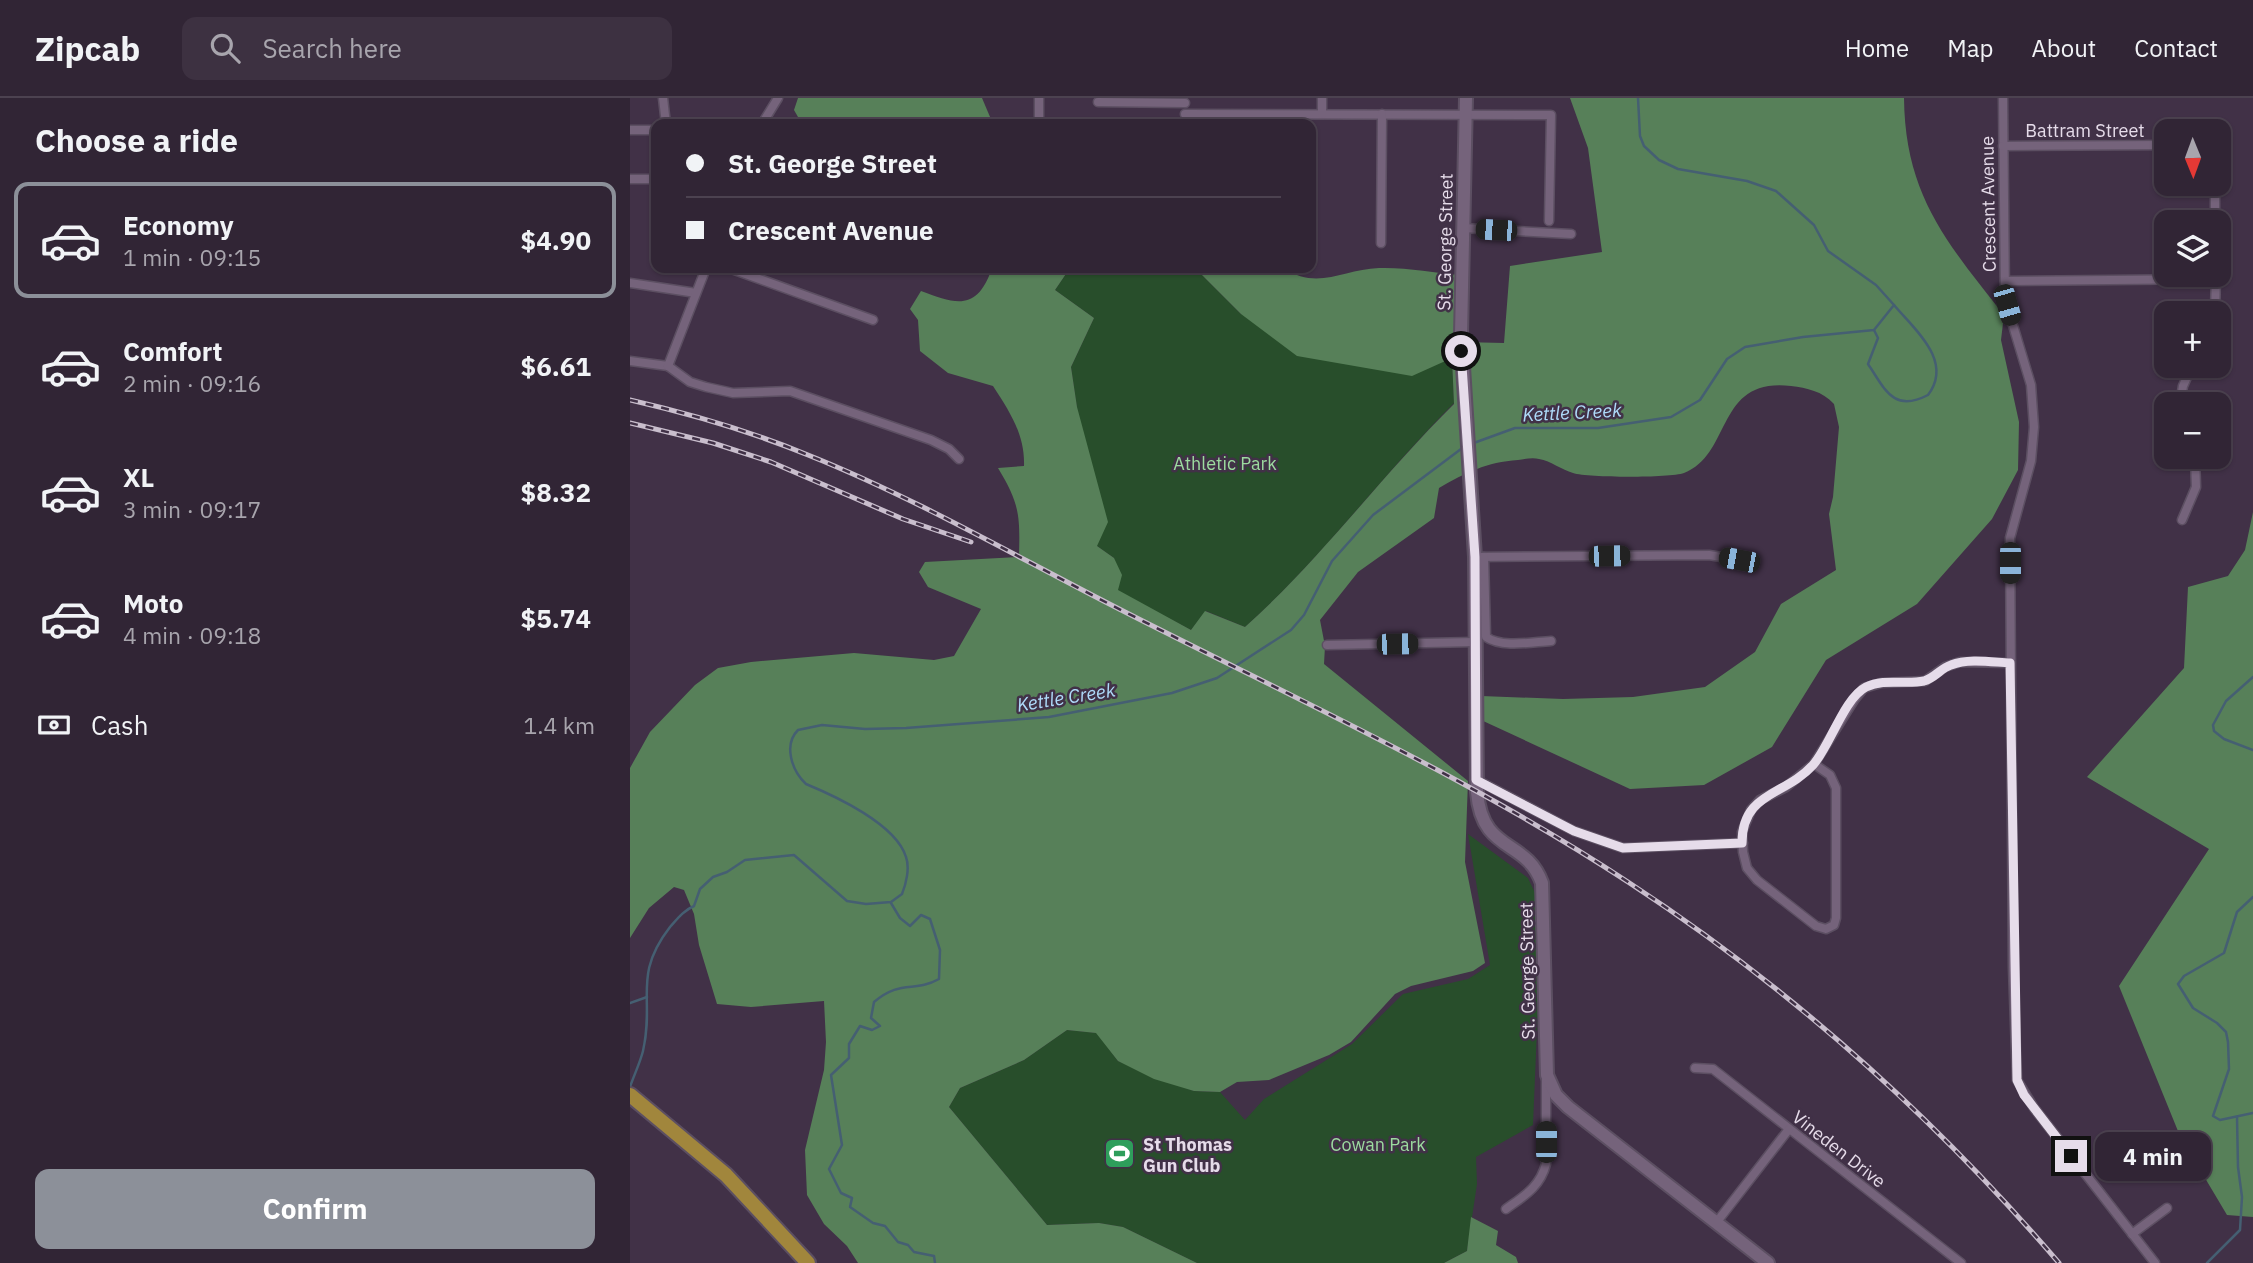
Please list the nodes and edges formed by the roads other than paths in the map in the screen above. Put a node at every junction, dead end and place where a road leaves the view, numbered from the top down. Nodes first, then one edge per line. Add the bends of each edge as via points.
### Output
1 (663, 98) edge
2 (778, 98) edge
3 (1039, 98) edge
4 (1322, 98) edge
5 (1466, 98) edge
6 (2003, 98) edge
7 (1115, 100) edge
8 (1185, 100) edge
9 (1098, 102) dead end
10 (1185, 114) junction
11 (1322, 114) junction
12 (1382, 114) junction
13 (1465, 115) junction
14 (665, 119) edge
15 (765, 119) edge
16 (1039, 119) edge
17 (1185, 119) edge
18 (1259, 119) edge
19 (630, 130) edge
20 (651, 130) edge
21 (2154, 145) edge
22 (2003, 146) junction
23 (630, 179) edge
24 (651, 179) edge
25 (1549, 221) dead end
26 (1463, 228) junction
27 (1571, 234) dead end
28 (1381, 243) dead end
29 (704, 273) edge
30 (743, 273) edge
31 (2154, 278) edge
32 (2005, 281) junction
33 (630, 283) edge
34 (696, 293) junction
35 (873, 320) dead end
36 (630, 361) edge
37 (668, 366) junction
38 (959, 459) dead end
39 (2195, 469) edge
40 (2182, 520) dead end
41 (1479, 557) junction
42 (1739, 560) dead end
43 (1551, 641) dead end
44 (1474, 642) junction
45 (1326, 645) dead end
46 (2010, 663) junction
47 (1814, 764) junction
48 (1476, 780) junction
49 (1742, 843) junction
50 (1695, 1069) dead end
51 (1546, 1070) junction
52 (630, 1095) edge
53 (1789, 1129) junction
54 (2167, 1208) dead end
55 (1506, 1209) dead end
56 (1716, 1223) junction
57 (2132, 1234) junction
58 (808, 1263) edge
59 (1768, 1263) edge
60 (1961, 1263) edge
61 (2155, 1263) edge

1 - 14 street
2 - 15 street
3 - 16 street
4 - 11 street
5 - 13 street, St. George Street
6 - 22 street, Crescent Avenue
7 - 8 street
7 - 9 street
8 - 10 street
10 - 17 street
10 - 18 street
11 - 12 street
11 - 18 street
12 - 13 street
12 - 28 street
13 - 25 street via 1551,115
13 - 26 street, St. George Street
19 - 20 street
21 - 22 street, Battram Street
22 - 32 street, Crescent Avenue
23 - 24 street
26 - 27 street
26 - 41 street, St. George Street via 1461,335
29 - 34 street
30 - 35 street
31 - 32 street
32 - 46 street, Crescent Avenue via 2007,305 2032,393 2035,427 2031,461 2010,538
33 - 34 street
34 - 37 street
36 - 37 street
37 - 38 street via 690,382 733,393 779,390 802,394 931,440
39 - 40 street via 2196,487
41 - 42 street via 1709,555
41 - 43 street via 1486,637 1502,643
41 - 44 street, St. George Street
44 - 45 street
44 - 48 street, St. George Street
46 - 47 street via 1960,662 1925,681 1864,688
46 - 57 street, Crescent Avenue via 2017,1080 2029,1102
47 - 49 street via 1755,804 1744,824
47 - 49 street via 1830,775 1836,788 1836,918 1832,928 1819,928 1757,880 1744,860
48 - 49 street via 1574,831 1623,848
48 - 51 street, St. George Street via 1478,809 1485,825 1529,862 1542,883
50 - 53 street, Vineden Drive via 1713,1069
51 - 55 street via 1543,1175 1539,1184
51 - 56 street, St. George Street via 1563,1103
52 - 58 highway via 737,1186
53 - 56 street
53 - 60 street, Vineden Drive
54 - 57 street
56 - 59 street, St. George Street
57 - 61 street, Crescent Avenue

